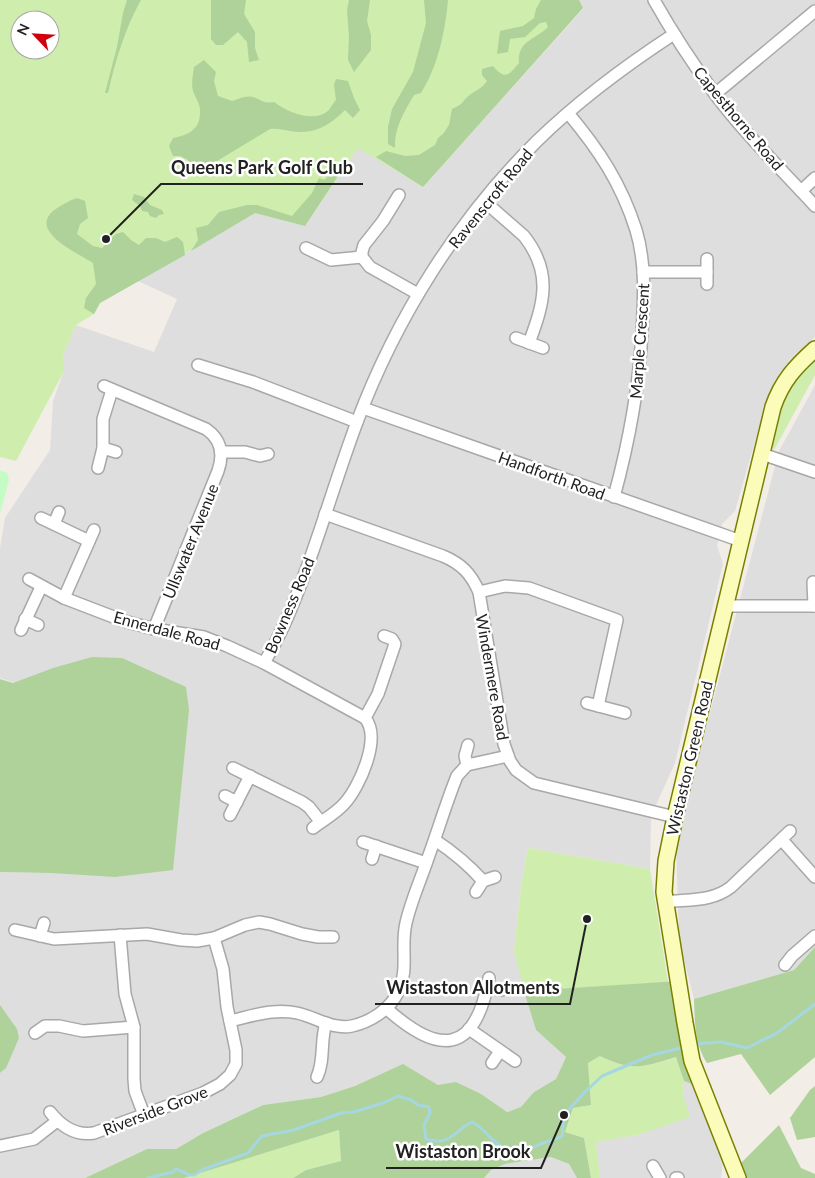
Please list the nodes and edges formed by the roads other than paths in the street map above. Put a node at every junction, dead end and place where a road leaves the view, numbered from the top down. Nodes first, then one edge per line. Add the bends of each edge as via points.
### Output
1 (654, 0) edge
2 (815, 11) edge
3 (674, 34) junction
4 (715, 94) junction
5 (568, 113) junction
6 (815, 178) edge
7 (801, 191) junction
8 (399, 195) dead end
9 (484, 201) junction
10 (815, 206) edge
11 (306, 248) dead end
12 (362, 257) junction
13 (707, 259) dead end
14 (643, 272) junction
15 (418, 294) junction
16 (516, 338) dead end
17 (530, 343) junction
18 (543, 348) dead end
19 (815, 348) edge
20 (198, 365) dead end
21 (363, 408) junction
22 (357, 422) junction
23 (103, 448) junction
24 (116, 452) dead end
25 (221, 452) junction
26 (268, 454) dead end
27 (762, 454) junction
28 (98, 468) dead end
29 (815, 472) edge
30 (614, 497) junction
31 (59, 512) dead end
32 (325, 514) junction
33 (41, 518) dead end
34 (54, 524) junction
35 (94, 530) dead end
36 (89, 541) junction
37 (741, 541) junction
38 (28, 580) dead end
39 (812, 582) dead end
40 (41, 587) junction
41 (479, 592) junction
42 (64, 598) junction
43 (726, 606) junction
44 (814, 606) edge
45 (38, 625) dead end
46 (154, 629) junction
47 (384, 636) dead end
48 (264, 663) junction
49 (626, 713) dead end
50 (365, 718) junction
51 (468, 745) dead end
52 (508, 756) junction
53 (466, 764) junction
54 (233, 768) dead end
55 (250, 776) junction
56 (225, 796) dead end
57 (237, 802) junction
58 (230, 814) dead end
59 (675, 817) junction
60 (790, 832) dead end
61 (435, 840) junction
62 (782, 840) junction
63 (363, 842) dead end
64 (376, 846) junction
65 (372, 859) dead end
66 (426, 863) junction
67 (495, 877) dead end
68 (815, 877) edge
69 (483, 881) junction
70 (476, 892) dead end
71 (665, 902) junction
72 (44, 923) dead end
73 (15, 930) dead end
74 (120, 935) junction
75 (40, 936) junction
76 (815, 936) edge
77 (333, 937) dead end
78 (214, 938) junction
79 (787, 956) dead end
80 (502, 990) dead end
81 (386, 1008) junction
82 (230, 1021) junction
83 (40, 1024) dead end
84 (326, 1024) junction
85 (134, 1027) junction
86 (469, 1029) junction
87 (500, 1051) junction
88 (515, 1061) dead end
89 (492, 1062) dead end
90 (317, 1076) dead end
91 (144, 1115) junction
92 (0, 1146) edge
93 (653, 1166) dead end
94 (660, 1178) edge
95 (738, 1178) edge

1 - 3 street, Capesthorne Road
2 - 4 street
3 - 4 street, Capesthorne Road
3 - 5 street, Ravenscroft Road
4 - 7 street, Capesthorne Road
5 - 9 street, Ravenscroft Road via 522,156
5 - 14 street, Marple Crescent via 592,142 621,191 636,231
6 - 7 street
7 - 10 street, Capesthorne Road
8 - 12 street via 364,244
9 - 15 street, Ravenscroft Road
9 - 17 street via 530,242 540,264 543,301
11 - 12 street via 331,260
12 - 15 street via 370,267
13 - 14 street via 707,278
14 - 30 street, Marple Crescent via 639,377 627,447
15 - 21 street, Ravenscroft Road
16 - 17 street
17 - 18 street
19 - 27 street, Wistaston Green Road via 780,388
20 - 22 street via 253,382
21 - 22 street, Bowness Road
21 - 30 street, Handforth Road
22 - 32 street, Bowness Road
23 - 24 street
23 - 25 street via 108,388 206,429 217,439
23 - 28 street
25 - 26 street
25 - 46 street, Ullswater Avenue via 218,471
27 - 29 street
27 - 37 street, Wistaston Green Road
30 - 37 street, Handforth Road
31 - 34 street
32 - 41 street, Windermere Road via 455,561 470,574
32 - 48 street, Bowness Road via 290,611
33 - 34 street
34 - 36 street
35 - 36 street
36 - 42 street
37 - 43 street, Wistaston Green Road
38 - 40 street, Ennerdale Road
39 - 44 street
40 - 42 street, Ennerdale Road
40 - 45 street via 23,624
41 - 49 street via 505,586 529,588 617,620 592,704
41 - 52 street, Windermere Road
42 - 46 street, Ennerdale Road
43 - 44 street
43 - 59 street, Wistaston Green Road
46 - 48 street, Ennerdale Road via 204,637
47 - 50 street via 395,644 378,694
48 - 50 street, Bowness Road
50 - 55 street via 370,726 372,742 359,780 343,806 317,825 315,814 302,802
51 - 53 street
52 - 53 street
52 - 59 street, Windermere Road via 516,770 534,783
53 - 61 street via 457,776
54 - 55 street
55 - 57 street
56 - 57 street
57 - 58 street
59 - 71 street, Wistaston Green Road via 666,861
60 - 62 street
61 - 66 street
61 - 69 street via 455,853
62 - 68 street
62 - 71 street via 722,894
63 - 64 street
64 - 65 street
64 - 66 street
66 - 81 street via 405,925 406,966 403,978 398,993
67 - 69 street
69 - 70 street
71 - 95 street, Wistaston Green Road via 692,1061
72 - 75 street
73 - 75 street
74 - 75 street via 64,939
74 - 78 street via 147,934 187,941
74 - 85 street via 125,994
76 - 79 street
77 - 78 street via 302,934 259,922
78 - 82 street, Riverside Grove via 223,969
80 - 86 street via 488,983 479,1012
81 - 84 street via 352,1026
81 - 86 street via 410,1028 433,1040 453,1040
82 - 84 street via 288,1012
82 - 91 street, Riverside Grove via 236,1064 226,1080 204,1093
83 - 85 street via 83,1031
84 - 90 street via 321,1043 322,1063
85 - 91 street via 134,1080
86 - 87 street
87 - 88 street
87 - 89 street
91 - 92 street, Riverside Grove via 87,1134 68,1128 53,1117 34,1139
93 - 94 street

